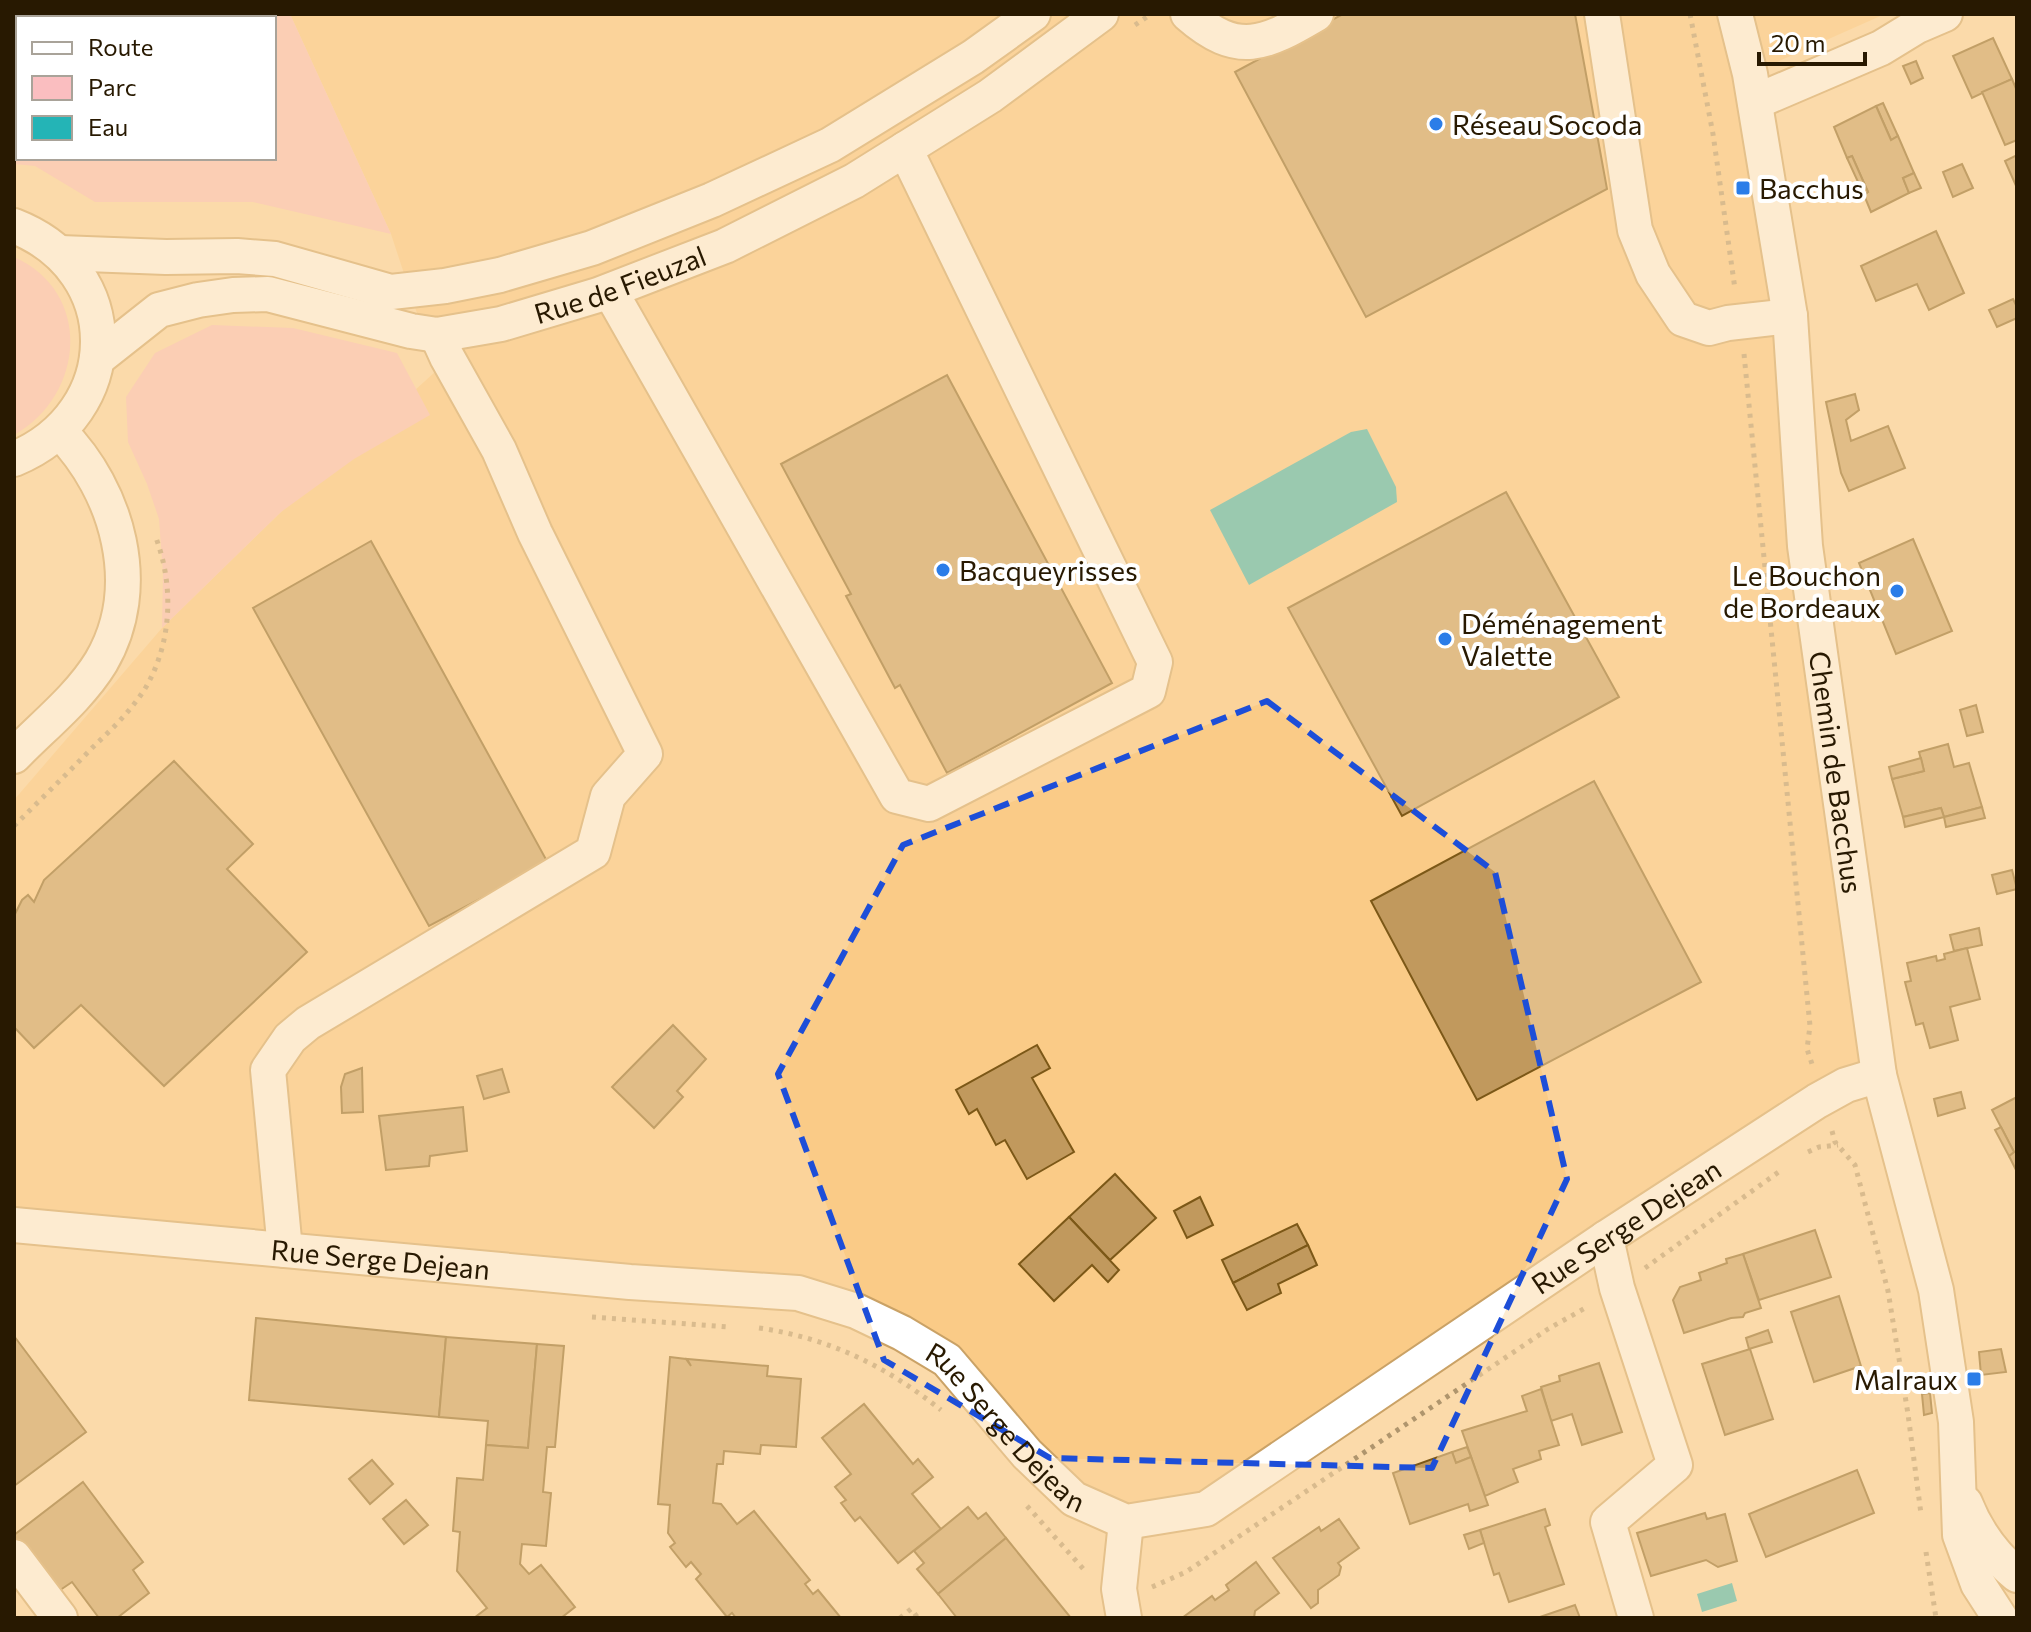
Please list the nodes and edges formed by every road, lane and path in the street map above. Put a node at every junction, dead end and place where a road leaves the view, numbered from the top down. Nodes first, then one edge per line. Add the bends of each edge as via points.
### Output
1 (1033, 14) edge
2 (1101, 14) edge
3 (1188, 14) edge
4 (1316, 14) edge
5 (1602, 14) edge
6 (1690, 14) edge
7 (1735, 14) edge
8 (1945, 14) edge
9 (1755, 102) junction
10 (905, 149) junction
11 (14, 226) edge
12 (60, 253) junction
13 (610, 291) junction
14 (1790, 316) junction
15 (1740, 322) junction
16 (437, 335) junction
17 (97, 359) junction
18 (60, 432) junction
19 (14, 459) edge
20 (14, 756) edge
21 (1879, 1075) junction
22 (1822, 1098) junction
23 (1838, 1145) junction
24 (1802, 1155) dead end
25 (1789, 1164) dead end
26 (14, 1225) edge
27 (1606, 1238) junction
28 (285, 1250) junction
29 (1643, 1270) dead end
30 (1595, 1302) dead end
31 (640, 1322) dead end
32 (731, 1327) dead end
33 (746, 1328) dead end
34 (946, 1414) dead end
35 (1958, 1480) junction
36 (1024, 1503) dead end
37 (1126, 1522) junction
38 (1922, 1522) dead end
39 (1925, 1538) dead end
40 (14, 1557) edge
41 (2017, 1575) edge
42 (1091, 1577) dead end
43 (1146, 1589) dead end
44 (2017, 1610) edge
45 (60, 1618) edge
46 (900, 1618) edge
47 (918, 1618) edge
48 (1124, 1618) edge
49 (1636, 1618) edge
50 (1936, 1618) edge
51 (2000, 1618) edge
52 (2011, 1618) edge

1 - 12 street, Rue de Fieuzal via 830,145 592,248 500,275 391,292 275,259
2 - 10 street, Rue de Fieuzal via 990,96
3 - 4 street via 1205,29 1236,43 1274,39
5 - 15 street via 1635,230 1653,274 1683,319 1709,328
6 - 15 path
7 - 9 street, Chemin de Bacchus
8 - 9 street
9 - 14 street, Chemin de Bacchus
10 - 13 street, Rue de Fieuzal via 725,246
10 - 13 street via 1155,662 1148,691 929,804 897,796
11 - 12 street
12 - 17 street via 91,302 98,330
13 - 16 street, Rue de Fieuzal via 501,324
14 - 15 street
14 - 21 street, Chemin de Bacchus via 1805,546
15 - 22 path via 1809,1017 1807,1049
16 - 17 street, Rue de Fieuzal via 268,294 233,295 159,310
16 - 28 street via 499,450 645,754 608,796 593,852 290,1038 268,1070
17 - 18 street via 78,410
18 - 19 street
18 - 20 street via 77,449 113,517 124,584 113,635 100,662 78,692
21 - 22 street, Rue Serge Dejean
21 - 35 street, Chemin de Bacchus via 1936,1290 1956,1422
22 - 23 path
22 - 27 street, Rue Serge Dejean
23 - 24 path
23 - 38 path via 1855,1165 1888,1291
25 - 29 path
26 - 28 street, Rue Serge Dejean
27 - 37 street, Rue Serge Dejean via 1206,1509
27 - 49 street via 1617,1288 1675,1465 1608,1522
28 - 37 street, Rue Serge Dejean via 798,1293 856,1311 947,1360 1027,1454 1074,1499
30 - 43 path via 1186,1572
31 - 32 path
33 - 34 path via 847,1351
35 - 41 street, Chemin de Bacchus via 1979,1532
35 - 51 street, Chemin de Bacchus via 1960,1535 1978,1584
36 - 42 path
37 - 48 street via 1119,1589
39 - 50 path
40 - 45 street
44 - 52 street
46 - 47 path via 911,1609

